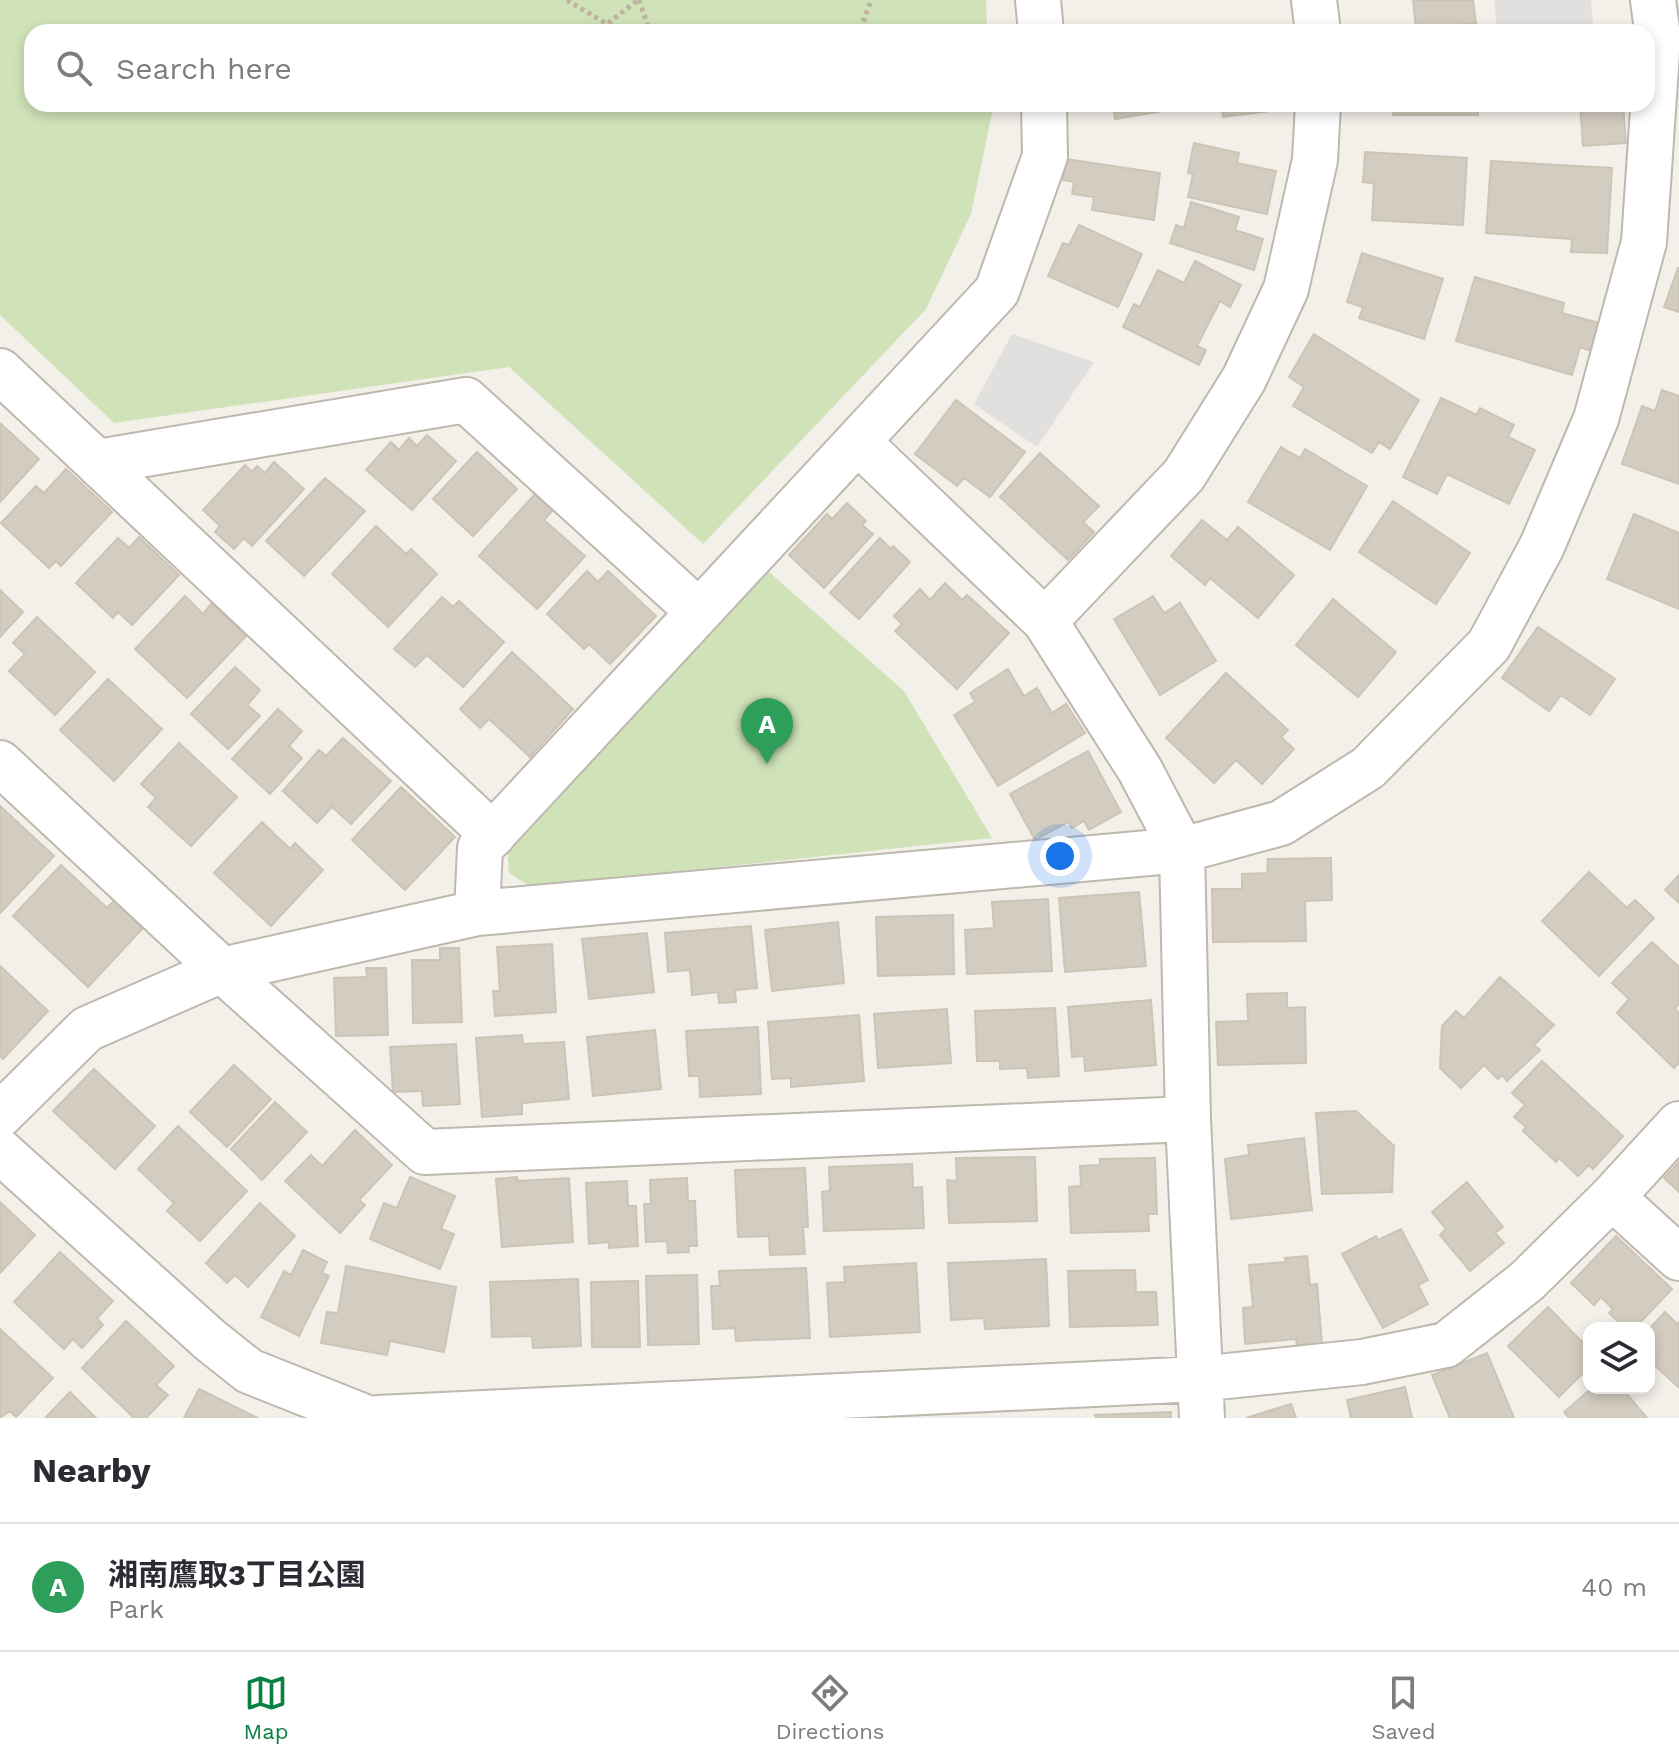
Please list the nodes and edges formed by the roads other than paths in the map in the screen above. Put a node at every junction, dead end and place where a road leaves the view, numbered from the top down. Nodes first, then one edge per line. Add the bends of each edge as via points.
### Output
1 (1038, 0) edge
2 (1314, 0) edge
3 (1653, 0) edge
4 (1040, 24) edge
5 (1317, 24) edge
6 (1655, 81) edge
7 (1044, 112) edge
8 (1318, 112) edge
9 (1653, 112) edge
10 (0, 371) edge
11 (859, 443) junction
12 (98, 462) junction
13 (698, 611) junction
14 (1045, 621) junction
15 (0, 763) edge
16 (493, 835) junction
17 (1182, 850) junction
18 (477, 913) junction
19 (222, 970) junction
20 (0, 1115) edge
21 (1188, 1119) junction
22 (1679, 1124) edge
23 (0, 1151) edge
24 (1612, 1197) junction
25 (1679, 1258) edge
26 (1200, 1398) edge
27 (367, 1418) edge
28 (378, 1418) edge

1 - 4 street
2 - 5 street
3 - 6 street via 1658,37
7 - 11 street via 1045,156 997,291
8 - 14 street via 1315,160 1286,289 1244,379 1184,475
9 - 17 street via 1644,242 1596,419 1542,546 1489,645 1368,768 1281,823
10 - 12 street
11 - 13 street
11 - 14 street
12 - 13 street via 466,400
12 - 16 street
13 - 16 street
14 - 17 street via 1140,770
15 - 19 street
16 - 18 street via 480,848
17 - 18 street
17 - 21 street
18 - 19 street
19 - 20 street via 87,1029
19 - 21 street via 425,1152
21 - 26 street
22 - 24 street
23 - 27 street via 249,1371
24 - 25 street
24 - 26 street via 1527,1281 1446,1345
26 - 28 street

